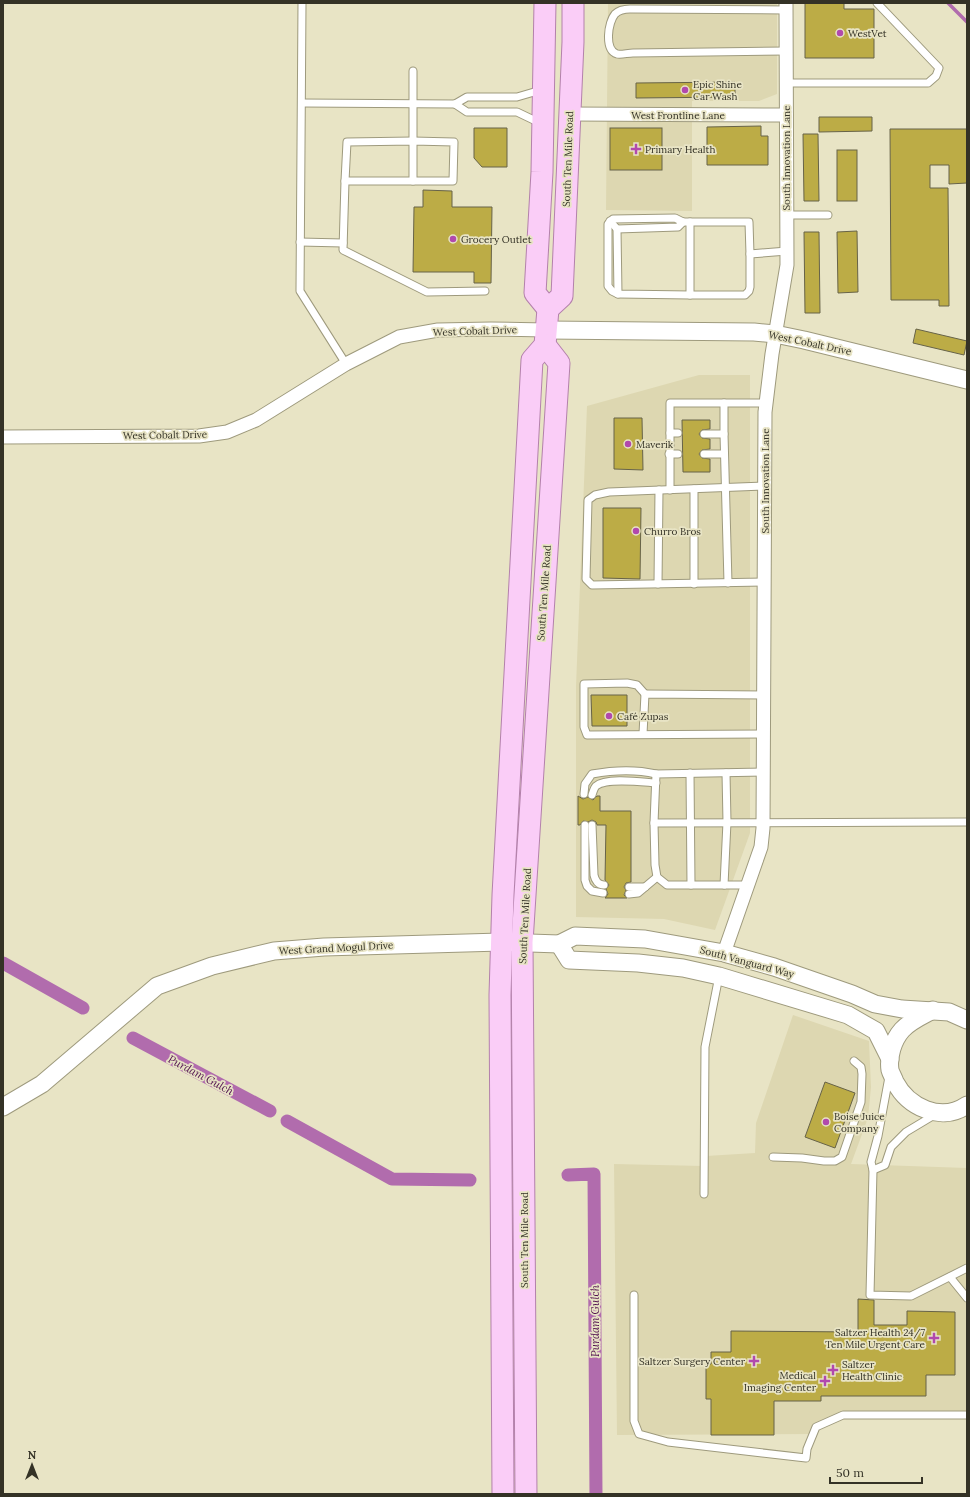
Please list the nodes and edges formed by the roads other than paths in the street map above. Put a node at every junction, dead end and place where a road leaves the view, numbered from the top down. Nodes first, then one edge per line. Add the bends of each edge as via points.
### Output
1 (302, 3) edge
2 (545, 3) edge
3 (573, 3) edge
4 (877, 3) edge
5 (786, 7) edge
6 (786, 51) junction
7 (413, 70) dead end
8 (786, 84) junction
9 (544, 89) junction
10 (302, 103) junction
11 (413, 104) junction
12 (455, 104) junction
13 (570, 114) junction
14 (786, 115) junction
15 (543, 125) junction
16 (413, 141) junction
17 (345, 181) junction
18 (413, 181) junction
19 (786, 215) junction
20 (828, 215) dead end
21 (653, 218) junction
22 (610, 221) junction
23 (686, 222) junction
24 (653, 228) junction
25 (617, 229) junction
26 (300, 242) junction
27 (343, 242) junction
28 (787, 251) junction
29 (750, 254) junction
30 (485, 291) dead end
31 (618, 294) junction
32 (690, 295) junction
33 (548, 309) junction
34 (776, 334) junction
35 (546, 337) junction
36 (346, 364) junction
37 (967, 380) edge
38 (724, 403) junction
39 (766, 403) junction
40 (670, 433) junction
41 (678, 433) dead end
42 (704, 434) dead end
43 (724, 434) junction
44 (3, 437) edge
45 (669, 454) junction
46 (678, 454) dead end
47 (704, 454) dead end
48 (724, 454) junction
49 (765, 486) junction
50 (726, 487) junction
51 (659, 490) junction
52 (670, 490) junction
53 (694, 490) junction
54 (764, 582) junction
55 (728, 583) junction
56 (658, 584) junction
57 (694, 584) junction
58 (645, 694) junction
59 (764, 695) junction
60 (643, 734) junction
61 (764, 734) junction
62 (726, 772) junction
63 (764, 772) junction
64 (690, 773) junction
65 (656, 774) junction
66 (656, 783) junction
67 (584, 794) dead end
68 (592, 795) dead end
69 (763, 821) junction
70 (727, 822) junction
71 (967, 822) edge
72 (654, 823) junction
73 (691, 823) junction
74 (657, 877) junction
75 (691, 885) junction
76 (724, 885) junction
77 (747, 885) junction
78 (604, 889) joint
79 (629, 890) dead end
80 (501, 942) junction
81 (522, 942) junction
82 (559, 944) junction
83 (724, 953) junction
84 (719, 976) junction
85 (967, 1004) edge
86 (941, 1011) junction
87 (967, 1020) edge
88 (854, 1061) dead end
89 (890, 1065) junction
90 (3, 1107) edge
91 (957, 1111) edge
92 (773, 1157) dead end
93 (873, 1170) junction
94 (704, 1194) dead end
95 (967, 1268) edge
96 (950, 1277) junction
97 (634, 1296) dead end
98 (967, 1298) edge
99 (967, 1415) edge
100 (503, 1494) edge
101 (526, 1494) edge

1 - 10 lane
2 - 9 main road
3 - 13 main road, South Ten Mile Road
4 - 8 lane via 939,68 936,76 928,83
5 - 6 street, South Innovation Lane
5 - 6 lane via 630,8 615,14 609,30 609,48 618,54
6 - 8 street, South Innovation Lane
7 - 11 lane
8 - 14 street, South Innovation Lane
9 - 12 lane via 517,97 467,97
9 - 15 main road
10 - 11 lane
10 - 26 lane
11 - 12 lane
11 - 16 lane
12 - 15 lane via 468,112 517,112
13 - 14 street, West Frontline Lane
13 - 33 main road, South Ten Mile Road via 562,296
14 - 19 street, South Innovation Lane
15 - 33 main road via 535,293
16 - 17 lane via 347,142
16 - 18 lane
16 - 18 lane via 454,142 454,155 453,181
17 - 18 lane
17 - 27 lane
19 - 20 lane
19 - 28 street, South Innovation Lane
21 - 22 lane via 613,218
21 - 23 lane via 675,218
21 - 24 lane
22 - 25 lane
22 - 31 lane via 607,229 608,286
23 - 24 lane via 678,227
23 - 29 lane via 749,222
23 - 32 lane
24 - 25 lane
25 - 31 lane
26 - 27 lane
26 - 36 lane via 300,291
27 - 30 lane via 343,250 427,292
28 - 29 lane
28 - 34 street, South Innovation Lane
29 - 32 lane via 750,287 745,295
31 - 32 lane
33 - 35 main road
34 - 35 street, West Cobalt Drive via 754,332
34 - 37 street, West Cobalt Drive
34 - 39 street, South Innovation Lane
35 - 36 street, West Cobalt Drive via 491,329 432,331 398,337
35 - 80 main road via 532,360
35 - 81 main road, South Ten Mile Road via 559,363
36 - 44 street, West Cobalt Drive via 256,420 227,432 199,436
38 - 39 lane
38 - 40 lane via 670,403
38 - 43 lane
39 - 49 street, South Innovation Lane
40 - 41 lane
40 - 45 lane
42 - 43 lane
43 - 48 lane
45 - 46 lane
45 - 52 lane
47 - 48 lane
48 - 50 lane
49 - 50 lane
49 - 54 street, South Innovation Lane
50 - 53 lane
50 - 55 lane
51 - 52 lane
51 - 56 lane
51 - 56 lane via 609,492 594,495 588,500 586,579 592,585
52 - 53 lane
53 - 57 lane
54 - 55 lane
54 - 59 street, South Innovation Lane
55 - 57 lane
56 - 57 lane
58 - 59 lane
58 - 60 lane
58 - 60 lane via 637,685 627,683 584,684 584,727 587,734
59 - 61 street, South Innovation Lane
60 - 61 lane
61 - 63 street, South Innovation Lane
62 - 63 lane
62 - 64 lane
62 - 70 lane
63 - 69 street, South Innovation Lane
64 - 65 lane
64 - 73 lane
65 - 66 lane
65 - 67 lane via 642,770 613,770 592,774 585,784
66 - 68 lane via 606,782 595,787
66 - 72 lane
69 - 70 lane
69 - 71 lane
69 - 77 street, South Innovation Lane via 761,847
70 - 73 lane
70 - 76 lane
72 - 73 lane
72 - 74 lane via 654,865
73 - 75 lane
74 - 75 lane via 667,885
74 - 79 lane via 645,887
75 - 76 lane
76 - 77 lane
77 - 83 street, South Innovation Lane
78 - 78 lane via 592,891 585,880 589,825 594,875
80 - 81 street, South Vanguard Way
80 - 90 street, West Grand Mogul Drive via 324,947 274,951 212,966 158,986 42,1084
80 - 100 main road
81 - 82 street, South Vanguard Way
81 - 101 main road, South Ten Mile Road
82 - 83 street, South Vanguard Way via 575,936 645,939
82 - 84 street, South Vanguard Way via 569,960 646,964 683,968
83 - 86 street, South Vanguard Way via 774,967 875,1004 902,1009
84 - 89 street, South Vanguard Way via 848,1015 876,1030
84 - 94 lane via 705,1047
85 - 86 street
86 - 87 street
86 - 89 street via 913,1020 902,1030 893,1044
88 - 92 lane via 861,1068 861,1102 842,1156 835,1161
89 - 91 street, South Vanguard Way via 898,1087 913,1104 925,1110
89 - 93 lane via 871,1162
91 - 93 lane via 906,1132 891,1148 884,1165
93 - 96 lane via 870,1295 911,1296
95 - 96 lane
96 - 98 lane
97 - 99 lane via 634,1421 639,1434 668,1442 806,1458 806,1449 816,1428 843,1414

